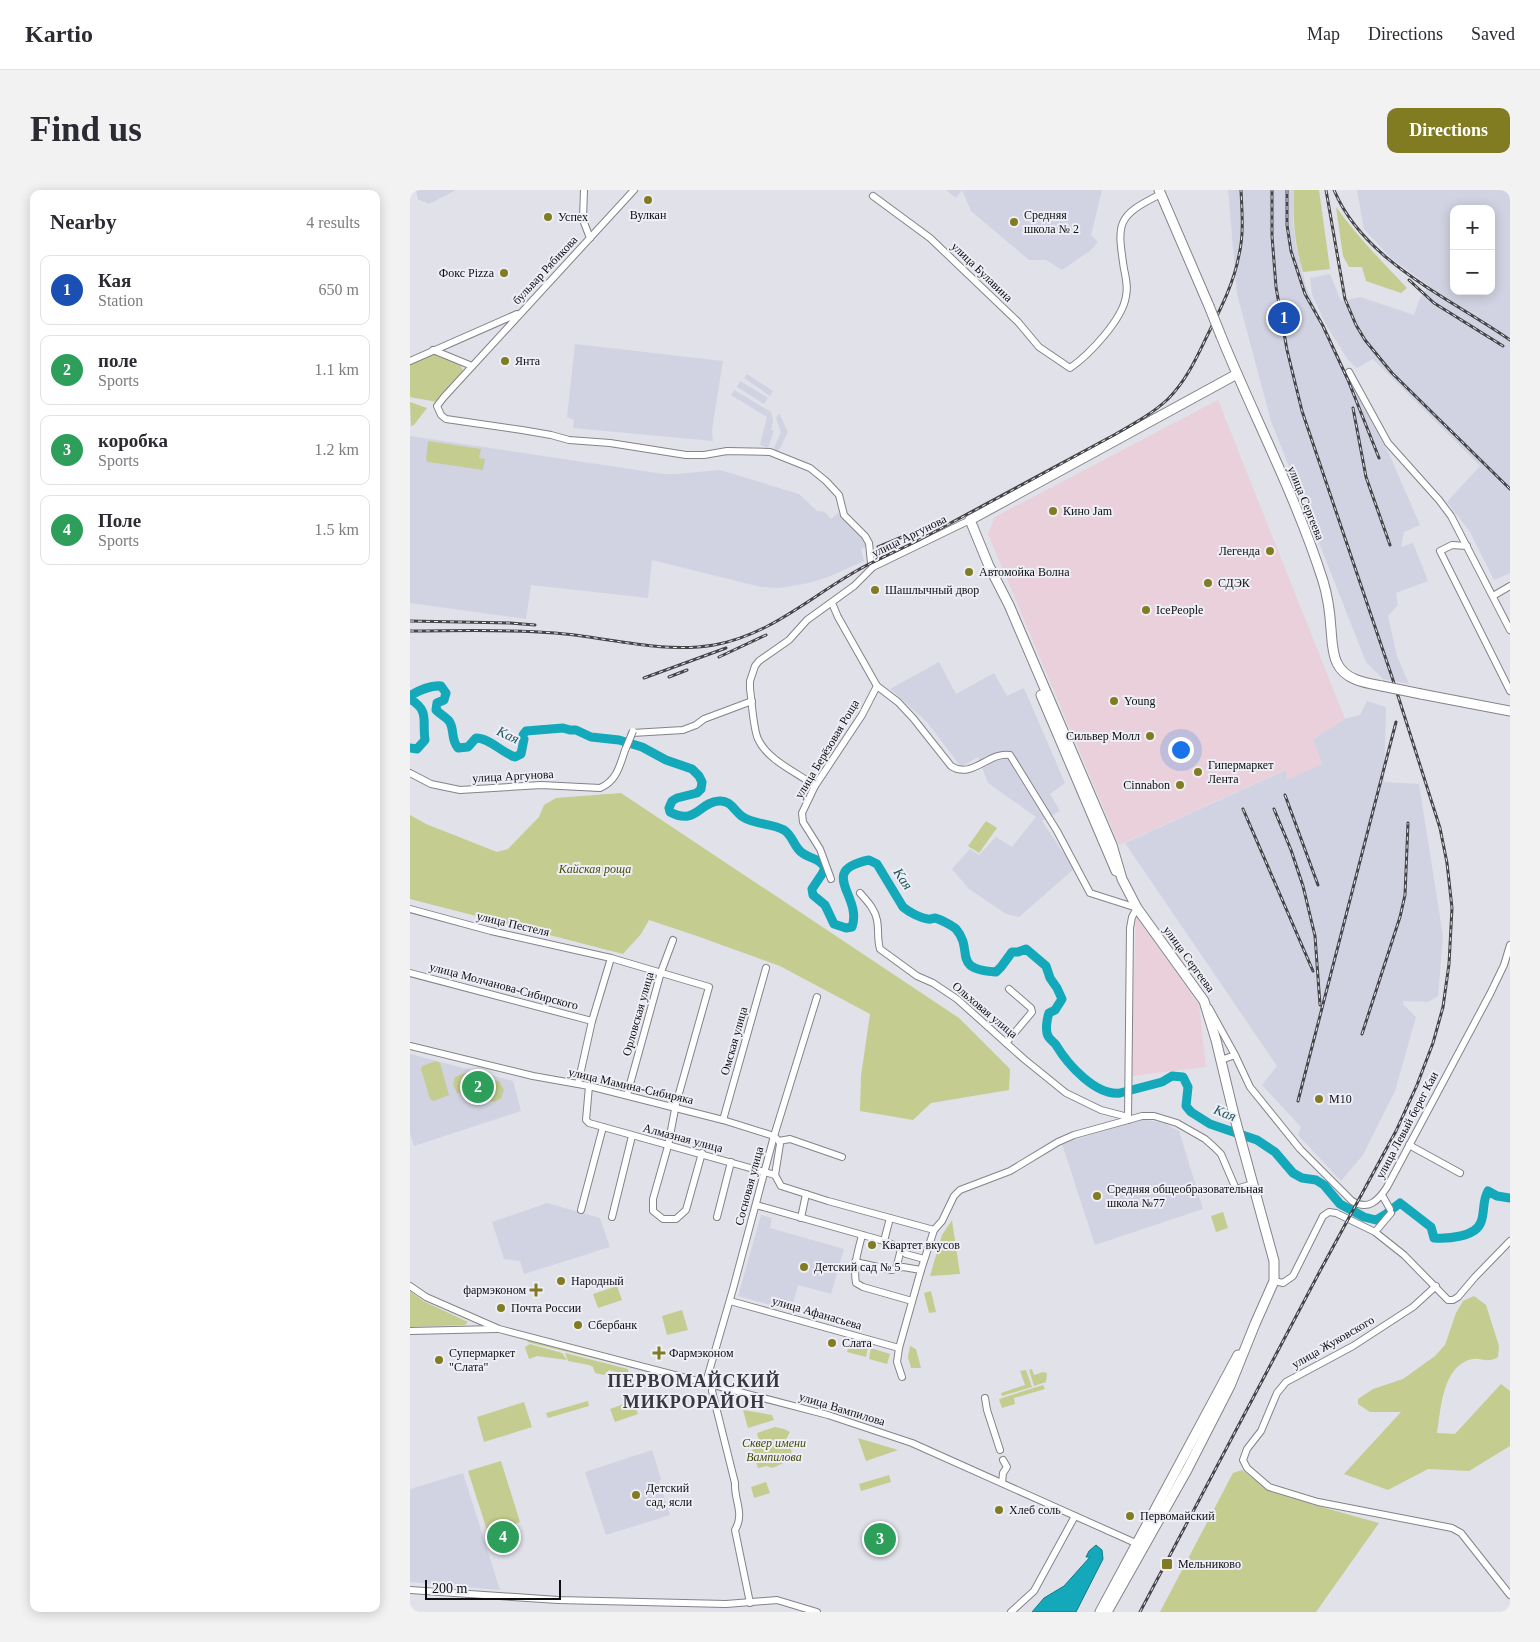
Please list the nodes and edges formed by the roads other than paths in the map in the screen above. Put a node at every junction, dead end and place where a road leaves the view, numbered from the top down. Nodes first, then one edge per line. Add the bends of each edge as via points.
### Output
1 (584, 190) edge
2 (634, 190) edge
3 (1160, 192) edge
4 (873, 196) dead end
5 (590, 238) junction
6 (521, 312) junction
7 (433, 350) junction
8 (410, 361) edge
9 (472, 366) junction
10 (1349, 372) dead end
11 (1237, 374) junction
12 (970, 520) junction
13 (1467, 546) junction
14 (873, 567) junction
15 (990, 568) junction
16 (1510, 586) edge
17 (1492, 596) junction
18 (832, 602) junction
19 (1510, 630) edge
20 (877, 686) junction
21 (1510, 691) edge
22 (752, 701) junction
23 (1510, 711) edge
24 (410, 773) edge
25 (815, 786) junction
26 (831, 878) dead end
27 (1121, 878) junction
28 (860, 893) dead end
29 (1137, 908) junction
30 (410, 909) edge
31 (672, 940) dead end
32 (1510, 945) edge
33 (611, 958) junction
34 (766, 968) dead end
35 (661, 972) junction
36 (410, 973) edge
37 (1009, 989) dead end
38 (817, 997) dead end
39 (1204, 1001) junction
40 (592, 1021) junction
41 (1006, 1043) junction
42 (410, 1046) edge
43 (1235, 1055) junction
44 (1221, 1060) junction
45 (578, 1084) junction
46 (589, 1086) junction
47 (627, 1096) junction
48 (675, 1108) junction
49 (1128, 1118) junction
50 (723, 1120) junction
51 (603, 1127) junction
52 (632, 1136) junction
53 (774, 1136) junction
54 (779, 1141) junction
55 (1410, 1145) junction
56 (668, 1146) junction
57 (702, 1154) junction
58 (842, 1157) dead end
59 (731, 1162) junction
60 (765, 1171) junction
61 (1460, 1173) dead end
62 (775, 1175) junction
63 (1253, 1184) junction
64 (806, 1194) junction
65 (1382, 1195) junction
66 (756, 1205) junction
67 (581, 1210) dead end
68 (612, 1217) dead end
69 (717, 1217) dead end
70 (801, 1218) junction
71 (890, 1218) junction
72 (934, 1230) junction
73 (1375, 1232) junction
74 (862, 1235) junction
75 (884, 1241) junction
76 (1510, 1241) edge
77 (900, 1249) junction
78 (924, 1259) junction
79 (856, 1262) junction
80 (896, 1269) junction
81 (920, 1270) junction
82 (1274, 1281) junction
83 (410, 1286) edge
84 (1436, 1286) junction
85 (730, 1301) junction
86 (912, 1301) junction
87 (472, 1317) junction
88 (500, 1329) junction
89 (467, 1330) junction
90 (410, 1331) edge
91 (898, 1348) junction
92 (902, 1376) dead end
93 (710, 1383) junction
94 (1227, 1383) junction
95 (985, 1398) dead end
96 (1000, 1450) dead end
97 (1003, 1460) dead end
98 (1180, 1461) junction
99 (1189, 1467) junction
100 (1002, 1483) junction
101 (1075, 1516) junction
102 (1140, 1545) junction
103 (410, 1590) edge
104 (1509, 1591) edge
105 (750, 1603) junction
106 (817, 1612) edge
107 (1011, 1612) edge
108 (1100, 1612) edge
109 (1108, 1612) edge

1 - 5 street via 583,220
2 - 5 street, бульвар Рябикова
3 - 4 street, улица Булавина via 1140,204 1121,226 1125,302 1111,326 1085,358 1070,368 1039,347 1018,322 930,238
3 - 11 main road, улица Сергеева, bridge
5 - 6 street, бульвар Рябикова
6 - 7 street
6 - 9 street, бульвар Рябикова
7 - 8 street
7 - 9 street
9 - 14 street, бульвар Рябикова via 437,406 446,419 569,440 686,455 727,451 770,452 810,468 839,495 844,515 869,543
10 - 13 street via 1388,443 1439,500
11 - 12 main road, улица Аргунова
11 - 23 main road, улица Сергеева, bridge via 1323,580 1336,663 1356,680
12 - 14 street, улица Аргунова
12 - 15 main road, улица Сергеева
13 - 17 street
13 - 21 street via 1452,545 1440,550
14 - 18 street, улица Аргунова
15 - 27 main road, улица Сергеева via 1047,718
15 - 27 main road, улица Сергеева via 1009,605 1117,858
16 - 17 street
17 - 19 street
18 - 20 street
18 - 22 street, улица Аргунова via 807,620 789,640 759,661 750,681
20 - 25 street, улица Берёзовая Роща via 862,715
20 - 29 street via 898,702 956,770 967,770 1010,755 1057,831 1090,893
22 - 24 street, улица Аргунова, bridge via 688,728 632,734 613,779 600,788 541,785 460,790 431,784
22 - 25 street, улица Аргунова via 754,742 775,762
25 - 26 street, улица Берёзовая Роща via 802,813 803,822 820,849
27 - 29 main road, улица Сергеева
28 - 41 street, Ольховая улица via 878,921 880,949 957,999
29 - 39 main road, улица Сергеева
29 - 49 street via 1130,928
30 - 33 street, улица Пестеля
31 - 35 street, Орловская улица
32 - 55 street, улица Левый берег Каи via 1490,994
33 - 35 street, улица Пестеля
33 - 40 street
34 - 50 street, Омская улица
35 - 47 street, Орловская улица
35 - 48 street, улица Пестеля via 708,987
36 - 40 street, улица Молчанова-Сибирского
37 - 41 street via 1032,1012
38 - 53 street, Сосновая улица
39 - 43 street
39 - 44 main road, улица Сергеева
40 - 45 street
41 - 49 street, Ольховая улица via 1066,1093 1101,1110
42 - 45 street, улица Мамина-Сибиряка
43 - 44 street
43 - 65 street, улица Левый берег Каи via 1250,1087 1300,1149 1340,1190 1360,1206 1369,1205
44 - 63 main road, улица Сергеева
45 - 46 street, улица Мамина-Сибиряка
46 - 47 street, улица Мамина-Сибиряка
46 - 51 street, Алмазная улица via 586,1120
47 - 48 street, улица Мамина-Сибиряка
48 - 50 street, улица Мамина-Сибиряка
48 - 56 street
49 - 63 street via 1154,1116 1177,1123 1205,1139 1222,1154 1236,1189
49 - 72 street via 1061,1140 1010,1171 960,1190
50 - 53 street, улица Мамина-Сибиряка
51 - 52 street, Алмазная улица
51 - 67 street
52 - 56 street, Алмазная улица
52 - 68 street
53 - 54 street, улица Мамина-Сибиряка
53 - 60 street, Сосновая улица
54 - 58 street via 790,1139
54 - 62 street
55 - 61 street
55 - 65 street, улица Левый берег Каи
56 - 57 street, Алмазная улица
56 - 57 street via 653,1198 653,1211 663,1219 676,1219 686,1210
57 - 59 street, Алмазная улица
59 - 60 street, Алмазная улица
59 - 69 street
60 - 62 street, Алмазная улица
60 - 66 street, Сосновая улица
62 - 64 street, Алмазная улица via 781,1186
63 - 82 main road, улица Сергеева via 1274,1260
64 - 70 street
64 - 71 street, Алмазная улица
65 - 73 street via 1390,1211
66 - 70 street
66 - 85 street, Сосновая улица
70 - 74 street
71 - 72 street, Алмазная улица
71 - 75 street
72 - 78 street
73 - 82 street via 1329,1212 1323,1216 1293,1276 1283,1283
73 - 84 street
74 - 75 street
74 - 79 street
75 - 77 street
76 - 84 street via 1455,1299 1448,1300
77 - 78 street
77 - 80 street
78 - 81 street
79 - 80 street
79 - 86 street via 856,1283
80 - 81 street
81 - 86 street
82 - 94 main road
83 - 87 street, улица Вампилова via 426,1297
84 - 104 street, улица Жуковского via 1412,1307 1353,1346 1286,1382 1277,1393 1261,1431 1246,1449 1244,1460 1247,1468 1270,1487 1318,1502 1452,1528 1461,1533
85 - 91 street, улица Афанасьева
85 - 93 street, Сосновая улица
86 - 91 street
87 - 88 street, улица Вампилова
87 - 89 street via 474,1325
88 - 89 street
88 - 93 street, улица Вампилова
89 - 90 street
91 - 92 street
93 - 100 street, улица Вампилова via 828,1415 912,1443
93 - 105 street via 735,1483 740,1521 735,1530
94 - 98 main road
94 - 99 main road
95 - 96 street
97 - 100 street via 1007,1467
98 - 99 main road via 1182,1469
98 - 102 main road
99 - 102 main road
100 - 101 street, улица Вампилова
101 - 102 street, улица Вампилова
101 - 107 street via 1034,1591
102 - 108 main road
102 - 109 main road
103 - 105 street via 558,1600
105 - 106 street via 777,1600

